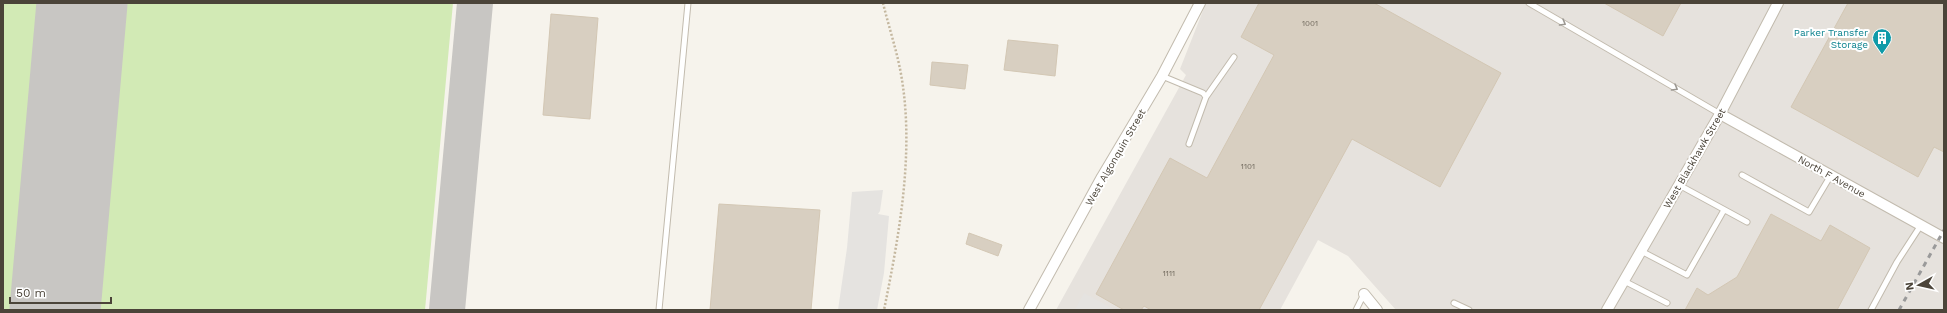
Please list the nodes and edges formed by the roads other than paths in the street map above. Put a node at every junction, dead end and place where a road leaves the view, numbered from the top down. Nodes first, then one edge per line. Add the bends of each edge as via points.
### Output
1 (688, 3) edge
2 (1200, 3) edge
3 (1530, 3) edge
4 (1778, 3) edge
5 (1234, 57) dead end
6 (1162, 76) junction
7 (1206, 98) junction
8 (1720, 114) junction
9 (1189, 144) dead end
10 (1742, 175) dead end
11 (1831, 175) junction
12 (1680, 185) junction
13 (1724, 210) junction
14 (1747, 222) dead end
15 (1921, 225) junction
16 (1944, 238) edge
17 (1641, 251) junction
18 (1624, 280) junction
19 (1364, 294) joint
20 (1454, 303) dead end
21 (1667, 303) dead end
22 (659, 310) edge
23 (1029, 310) edge
24 (1356, 310) edge
25 (1377, 310) edge
26 (1469, 310) edge
27 (1607, 310) edge
28 (1871, 310) edge

1 - 22 lane
2 - 6 street, West Algonquin Street
3 -> 8 lane
4 - 8 street, West Blackhawk Street
5 - 7 lane
6 - 7 lane via 1203,94
6 - 23 street, West Algonquin Street via 1102,177
7 - 9 lane
8 - 11 street, North F Avenue
8 - 12 street, West Blackhawk Street
10 - 11 lane via 1809,212
11 - 15 street, North F Avenue
12 - 13 lane
12 - 17 street, West Blackhawk Street
13 - 14 lane
13 - 17 lane via 1688,275
15 - 16 street, North F Avenue
15 - 28 lane
17 - 18 street, West Blackhawk Street
18 - 21 lane
18 - 27 street, West Blackhawk Street
19 - 24 lane
19 - 25 street
20 - 26 lane

